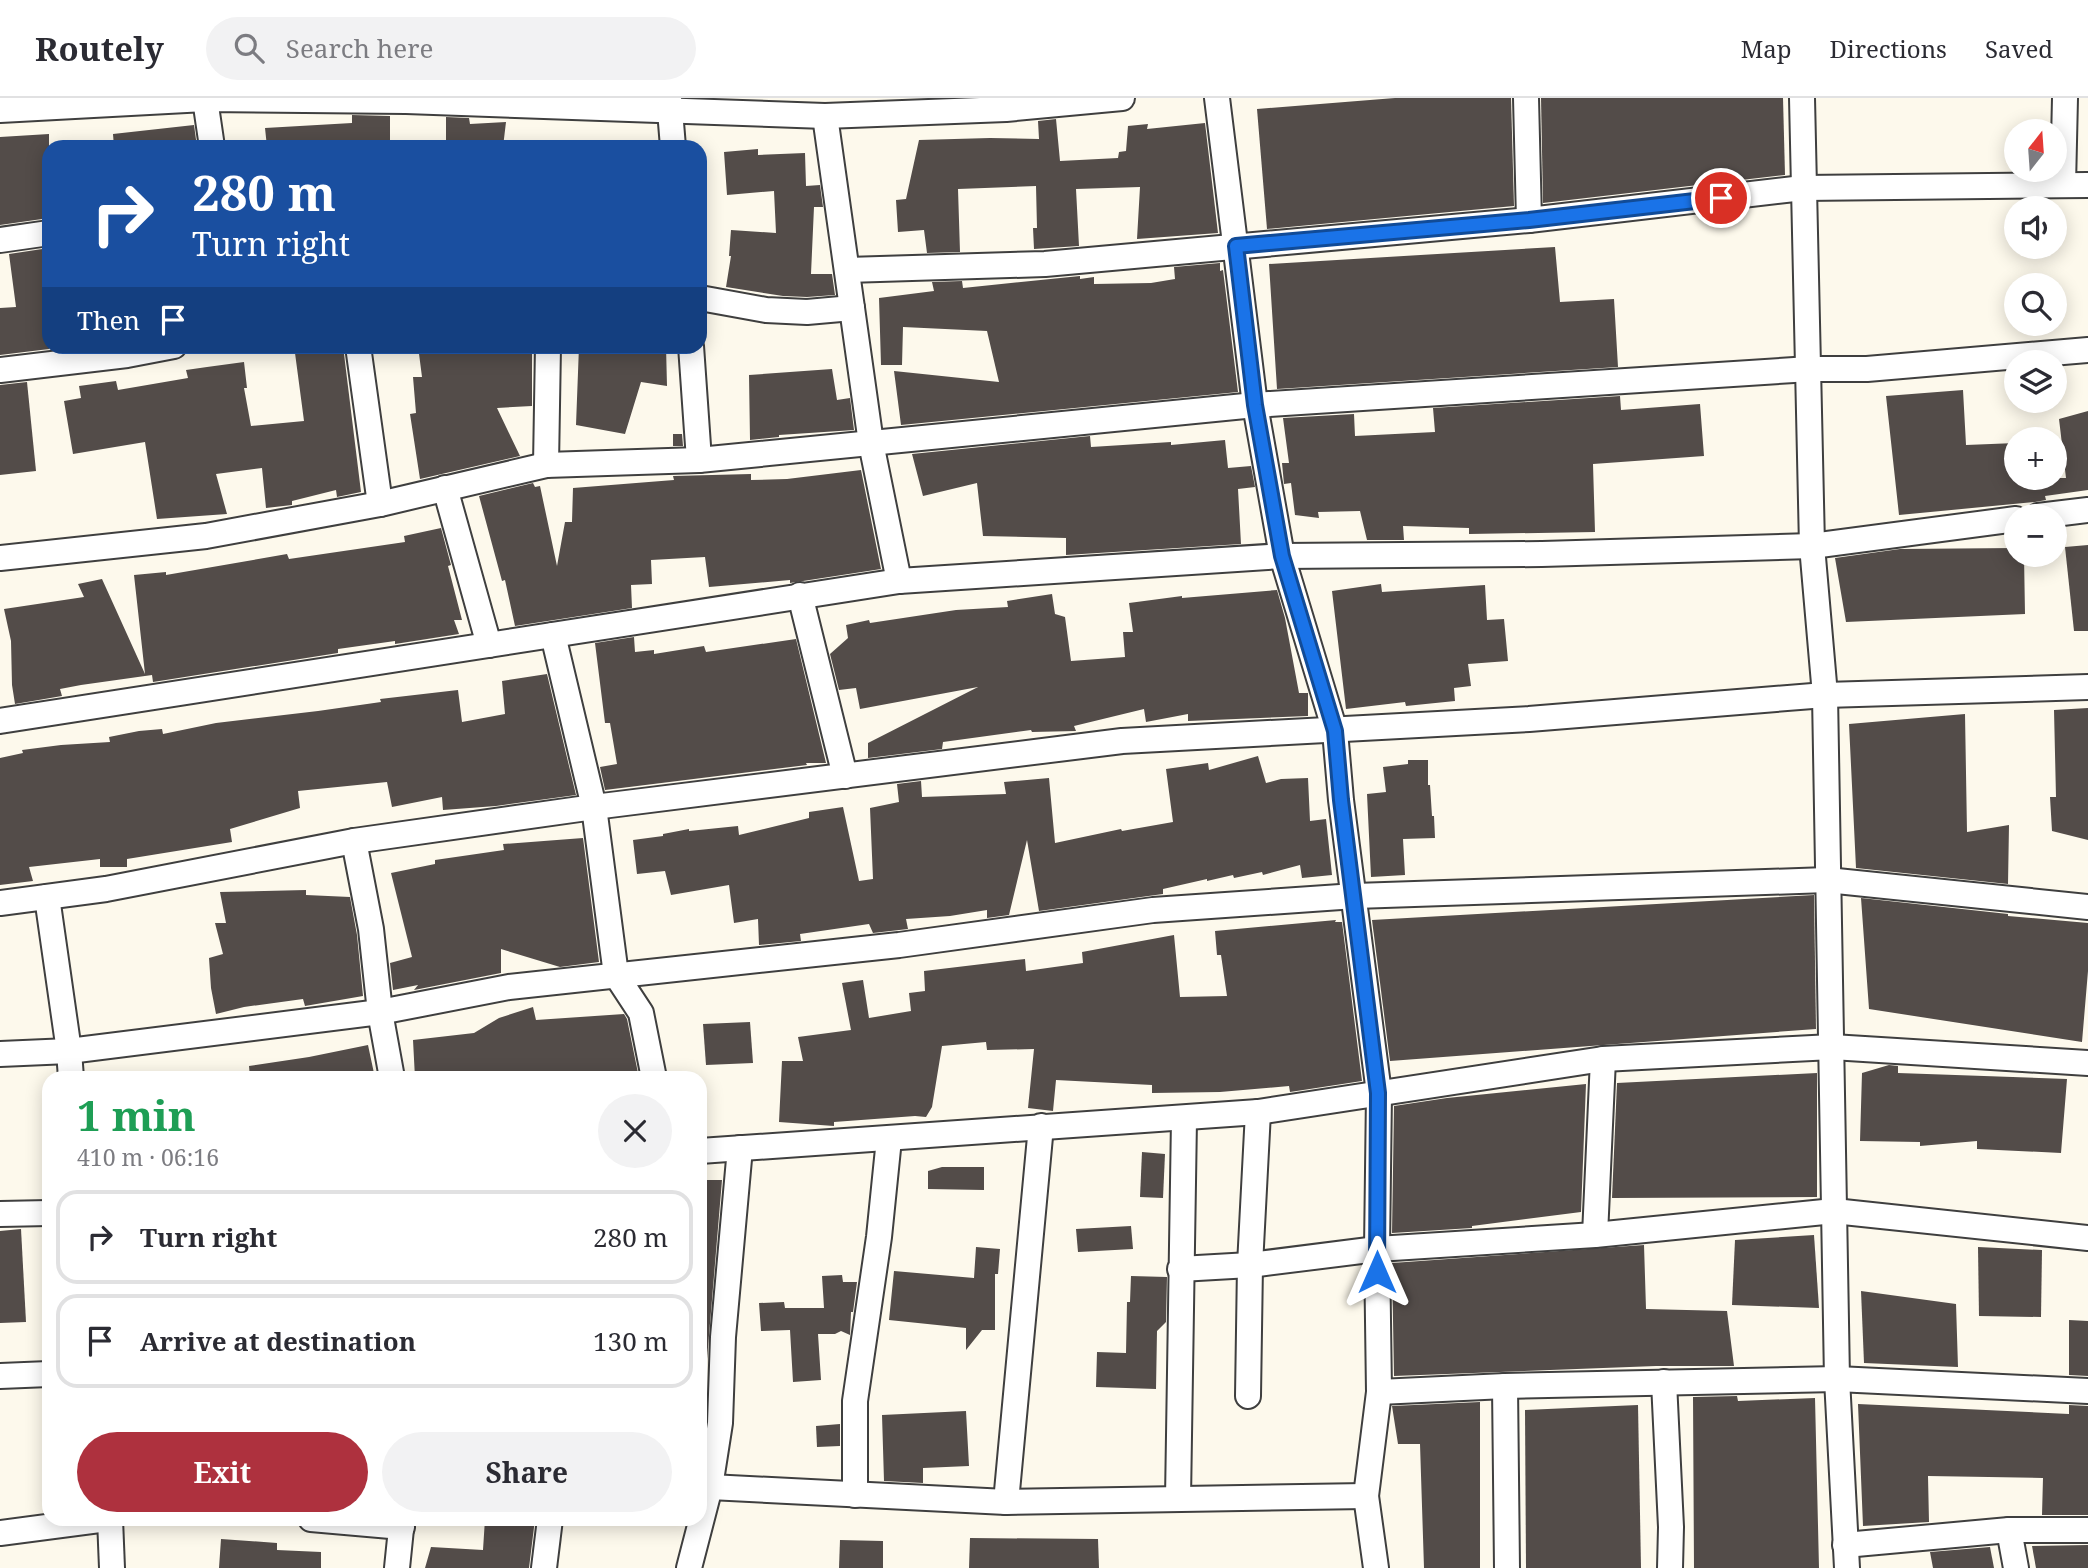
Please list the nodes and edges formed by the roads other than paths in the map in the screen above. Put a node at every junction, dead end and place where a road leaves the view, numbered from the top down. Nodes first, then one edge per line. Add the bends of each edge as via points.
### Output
1 (1122, 98) edge
2 (1217, 98) edge
3 (1526, 98) edge
4 (1802, 98) edge
5 (2065, 98) edge
6 (205, 99) edge
7 (669, 104) edge
8 (0, 110) edge
9 (825, 116) junction
10 (211, 140) edge
11 (672, 140) edge
12 (2076, 185) edge
13 (1803, 188) junction
14 (1529, 220) junction
15 (42, 234) edge
16 (0, 240) edge
17 (1236, 246) junction
18 (846, 270) junction
19 (707, 299) edge
20 (852, 308) junction
21 (2088, 350) edge
22 (132, 354) edge
23 (359, 354) edge
24 (548, 354) edge
25 (692, 354) edge
26 (1810, 369) junction
27 (0, 370) edge
28 (1255, 405) junction
29 (871, 443) junction
30 (699, 460) junction
31 (546, 465) junction
32 (445, 488) junction
33 (380, 504) junction
34 (2088, 510) edge
35 (2067, 513) edge
36 (2004, 521) edge
37 (1812, 546) junction
38 (1282, 556) junction
39 (0, 558) edge
40 (899, 581) junction
41 (800, 595) junction
42 (553, 635) junction
43 (489, 645) junction
44 (2088, 687) edge
45 (1825, 695) junction
46 (0, 721) edge
47 (1335, 731) junction
48 (845, 776) junction
49 (594, 807) junction
50 (354, 841) junction
51 (1827, 880) junction
52 (1355, 896) junction
53 (47, 897) junction
54 (0, 903) edge
55 (2088, 907) edge
56 (616, 975) junction
57 (380, 1012) junction
58 (1832, 1047) junction
59 (69, 1051) junction
60 (0, 1054) edge
61 (1603, 1059) junction
62 (2088, 1063) edge
63 (70, 1071) edge
64 (391, 1071) edge
65 (652, 1071) edge
66 (1378, 1093) junction
67 (1258, 1112) junction
68 (1184, 1119) junction
69 (1041, 1126) junction
70 (889, 1139) junction
71 (740, 1148) junction
72 (707, 1150) edge
73 (1835, 1211) junction
74 (42, 1213) edge
75 (0, 1214) edge
76 (1595, 1235) junction
77 (2088, 1238) edge
78 (1377, 1249) junction
79 (1250, 1265) junction
80 (1180, 1269) junction
81 (42, 1374) edge
82 (0, 1376) edge
83 (1837, 1379) junction
84 (1664, 1382) junction
85 (1505, 1386) junction
86 (2088, 1391) edge
87 (1379, 1392) junction
88 (1248, 1396) dead end
89 (710, 1487) junction
90 (855, 1496) junction
91 (1366, 1496) junction
92 (707, 1499) edge
93 (1178, 1499) junction
94 (1006, 1502) junction
95 (58, 1526) edge
96 (109, 1526) edge
97 (402, 1526) edge
98 (549, 1526) edge
99 (700, 1526) edge
100 (2009, 1530) junction
101 (2088, 1530) edge
102 (0, 1534) edge
103 (1846, 1557) edge
104 (113, 1568) edge
105 (397, 1568) edge
106 (544, 1568) edge
107 (689, 1568) edge
108 (1376, 1568) edge
109 (1507, 1568) edge
110 (1670, 1568) edge
111 (2016, 1568) edge

1 - 9 street via 1006,109
2 - 17 street
3 - 14 street
4 - 13 street
5 - 12 street
6 - 7 street
6 - 8 street
6 - 10 street
7 - 9 street
7 - 11 street
9 - 18 street
12 - 13 street
13 - 14 street
13 - 26 street
14 - 17 street
15 - 16 street
17 - 18 street via 1045,264
17 - 28 street
18 - 20 street
19 - 20 street via 766,310
20 - 29 street
21 - 26 street via 1880,368
22 - 27 street
23 - 33 street
24 - 31 street
25 - 30 street
26 - 28 street
26 - 37 street
28 - 29 street
28 - 38 street
29 - 30 street
29 - 40 street
30 - 31 street
31 - 32 street
32 - 33 street
32 - 43 street
33 - 39 street via 206,536
34 - 35 street
36 - 37 street
37 - 38 street
37 - 45 street
38 - 40 street
38 - 47 street
40 - 41 street
41 - 42 street
41 - 48 street
42 - 43 street
42 - 49 street
43 - 46 street
44 - 45 street
45 - 47 street
45 - 51 street
47 - 48 street via 1122,741
47 - 52 street
48 - 49 street
49 - 50 street
49 - 56 street
50 - 53 street
50 - 57 street via 371,929
51 - 52 street
51 - 55 street
51 - 58 street
52 - 56 street via 1153,910 899,945
52 - 66 street
53 - 54 street
53 - 59 street
56 - 57 street via 509,987
56 - 65 street via 640,1013
57 - 59 street
57 - 64 street
58 - 61 street
58 - 62 street
58 - 73 street
59 - 60 street
59 - 63 street
61 - 66 street
61 - 76 street
66 - 67 street
66 - 78 street
67 - 68 street
67 - 79 street
68 - 69 street
68 - 80 street
69 - 70 street
69 - 94 street
70 - 71 street
70 - 90 street via 855,1401
71 - 72 street
71 - 89 street via 720,1423
73 - 76 street
73 - 77 street
73 - 83 street
74 - 75 street
76 - 78 street
78 - 79 street
78 - 87 street
79 - 80 street
79 - 88 street
80 - 93 street
81 - 82 street
83 - 84 street
83 - 86 street
83 - 103 street
84 - 85 street
84 - 110 street
85 - 87 street
85 - 109 street
87 - 91 street
89 - 90 street
89 - 92 street
90 - 94 street
91 - 93 street
91 - 108 street
93 - 94 street
95 - 102 street
96 - 104 street
97 - 105 street
98 - 106 street
99 - 107 street
100 - 101 street
100 - 103 street
100 - 111 street

